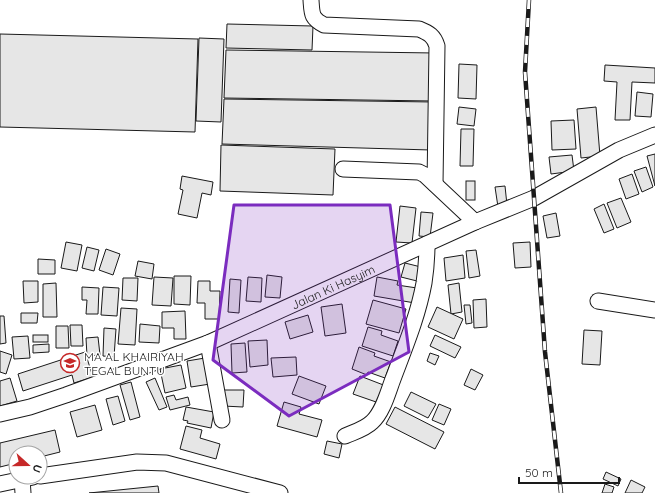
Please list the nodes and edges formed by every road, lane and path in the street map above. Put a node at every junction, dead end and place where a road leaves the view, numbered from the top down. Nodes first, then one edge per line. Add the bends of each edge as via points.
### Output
1 (311, 0) edge
2 (655, 135) edge
3 (343, 169) dead end
4 (435, 184) junction
5 (475, 222) junction
6 (427, 244) junction
7 (598, 301) dead end
8 (655, 310) edge
9 (208, 343) junction
10 (0, 414) edge
11 (222, 420) dead end
12 (345, 436) dead end
13 (48, 475) edge
14 (244, 489) edge
15 (280, 493) edge

1 - 4 street via 312,15 316,21 324,25 419,29 429,33 435,40
2 - 5 street, Jalan Ki Hasyim via 619,150 534,198
3 - 4 street via 419,172
4 - 5 street
5 - 6 street, Jalan Ki Hasyim
6 - 9 street, Jalan Ki Hasyim
6 - 12 street via 420,300 388,392 372,422
7 - 8 street
9 - 10 street, Jalan Ki Hasyim via 66,395
9 - 11 street
13 - 14 street via 137,462 166,463
14 - 15 street

